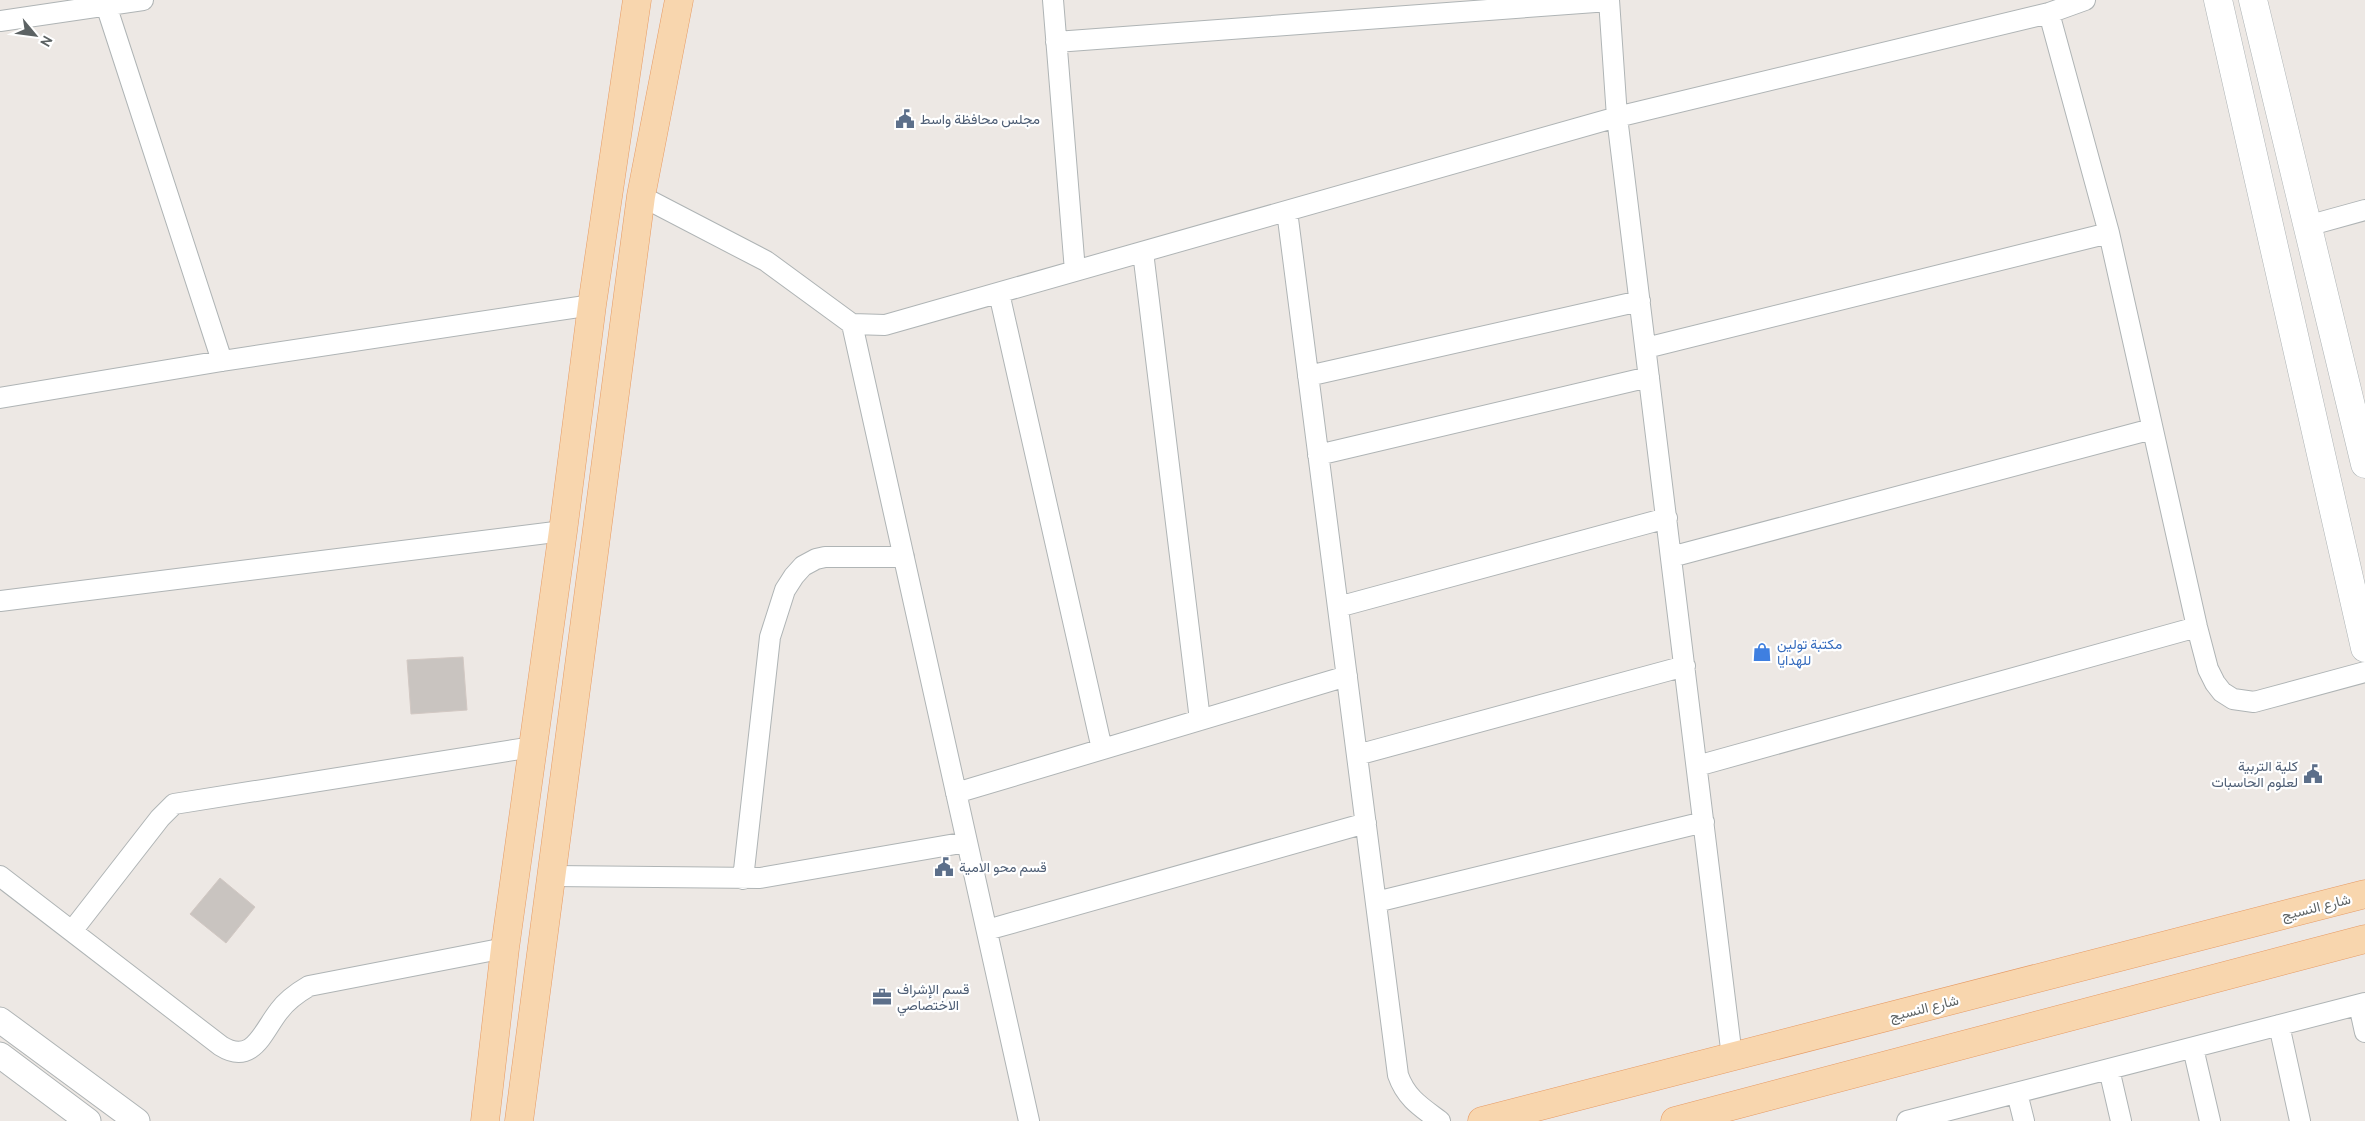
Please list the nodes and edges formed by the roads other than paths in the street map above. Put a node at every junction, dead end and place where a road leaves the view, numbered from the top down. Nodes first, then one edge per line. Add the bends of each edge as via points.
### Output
1 (143, 0) edge
2 (635, 0) edge
3 (679, 0) edge
4 (1053, 0) edge
5 (1609, 0) edge
6 (2085, 0) edge
7 (2218, 0) edge
8 (2253, 0) edge
9 (106, 5) junction
10 (2048, 13) junction
11 (0, 21) edge
12 (1056, 42) junction
13 (1617, 116) junction
14 (642, 196) junction
15 (2365, 210) edge
16 (1286, 211) junction
17 (2307, 226) junction
18 (2109, 233) junction
19 (1142, 252) junction
20 (1075, 271) junction
21 (999, 293) junction
22 (1640, 301) junction
23 (592, 305) junction
24 (852, 324) junction
25 (1646, 348) junction
26 (222, 361) junction
27 (1308, 376) junction
28 (1649, 377) junction
29 (0, 398) edge
30 (2152, 429) junction
31 (1318, 455) junction
32 (2365, 464) edge
33 (1667, 518) junction
34 (563, 531) junction
35 (904, 557) junction
36 (1671, 557) junction
37 (0, 601) edge
38 (1338, 608) junction
39 (2198, 627) junction
40 (550, 630) junction
41 (584, 632) junction
42 (2365, 648) edge
43 (1685, 666) junction
44 (2365, 672) edge
45 (1347, 676) junction
46 (1200, 720) junction
47 (533, 748) junction
48 (1102, 749) junction
49 (1357, 755) junction
50 (1697, 766) junction
51 (956, 793) junction
52 (1704, 822) junction
53 (1366, 823) junction
54 (967, 842) junction
55 (0, 876) edge
56 (552, 876) junction
57 (742, 880) junction
58 (2365, 894) edge
59 (1376, 902) junction
60 (987, 930) junction
61 (72, 932) junction
62 (2365, 939) edge
63 (505, 948) junction
64 (2362, 1004) edge
65 (0, 1020) edge
66 (2280, 1025) junction
67 (2365, 1032) edge
68 (2193, 1048) junction
69 (0, 1055) edge
70 (1732, 1057) junction
71 (2109, 1069) junction
72 (2017, 1093) junction
73 (88, 1121) edge
74 (137, 1121) edge
75 (484, 1121) edge
76 (519, 1121) edge
77 (1029, 1121) edge
78 (1440, 1121) edge
79 (1482, 1121) edge
80 (1675, 1121) edge
81 (1907, 1121) edge
82 (2024, 1121) edge
83 (2121, 1121) edge
84 (2210, 1121) edge
85 (2300, 1121) edge

1 - 9 street
2 - 23 main road
3 - 14 main road
4 - 12 street
5 - 12 street
5 - 13 street
6 - 10 street
7 - 42 main road
8 - 17 main road
9 - 11 street
9 - 26 street
10 - 13 street
10 - 18 street
12 - 20 street
13 - 16 street
13 - 22 street
14 - 24 street via 766,261
14 - 41 main road
15 - 17 street
16 - 19 street
16 - 27 street
17 - 32 main road
18 - 25 street
18 - 30 street
19 - 20 street
19 - 46 street
20 - 21 street
21 - 24 street via 885,325
21 - 48 street
22 - 25 street
22 - 27 street
23 - 26 street
23 - 34 main road
24 - 35 street
25 - 28 street
26 - 29 street
27 - 31 street
28 - 31 street
28 - 33 street
30 - 36 street
30 - 39 street
31 - 38 street
33 - 36 street
33 - 38 street
34 - 37 street
34 - 40 main road
35 - 51 street
35 - 57 street via 816,559 804,566 785,590 770,636
36 - 43 street
38 - 45 street
39 - 44 street via 2208,669 2222,692 2233,699 2254,702
39 - 50 street
40 - 41 main road
40 - 47 main road
41 - 56 main road
43 - 49 street
43 - 50 street
45 - 46 street
45 - 49 street
46 - 48 street
47 - 61 street via 174,804
47 - 63 main road
48 - 51 street
49 - 53 street
50 - 52 street
51 - 54 street
52 - 59 street
52 - 70 street
53 - 59 street
53 - 60 street
54 - 57 street
54 - 60 street
55 - 61 street
56 - 57 street
56 - 76 main road
58 - 70 main road, شارع النسيج
59 - 78 street via 1398,1075 1407,1095
60 - 77 street
61 - 63 street via 221,1046 235,1053 253,1047 279,1011 309,986
62 - 80 main road
63 - 75 main road
64 - 66 street
64 - 67 street
65 - 74 street
66 - 68 street
66 - 85 street
68 - 71 street
68 - 84 street
69 - 73 street
70 - 79 main road, شارع النسيج
71 - 72 street
71 - 83 street
72 - 81 street
72 - 82 street

